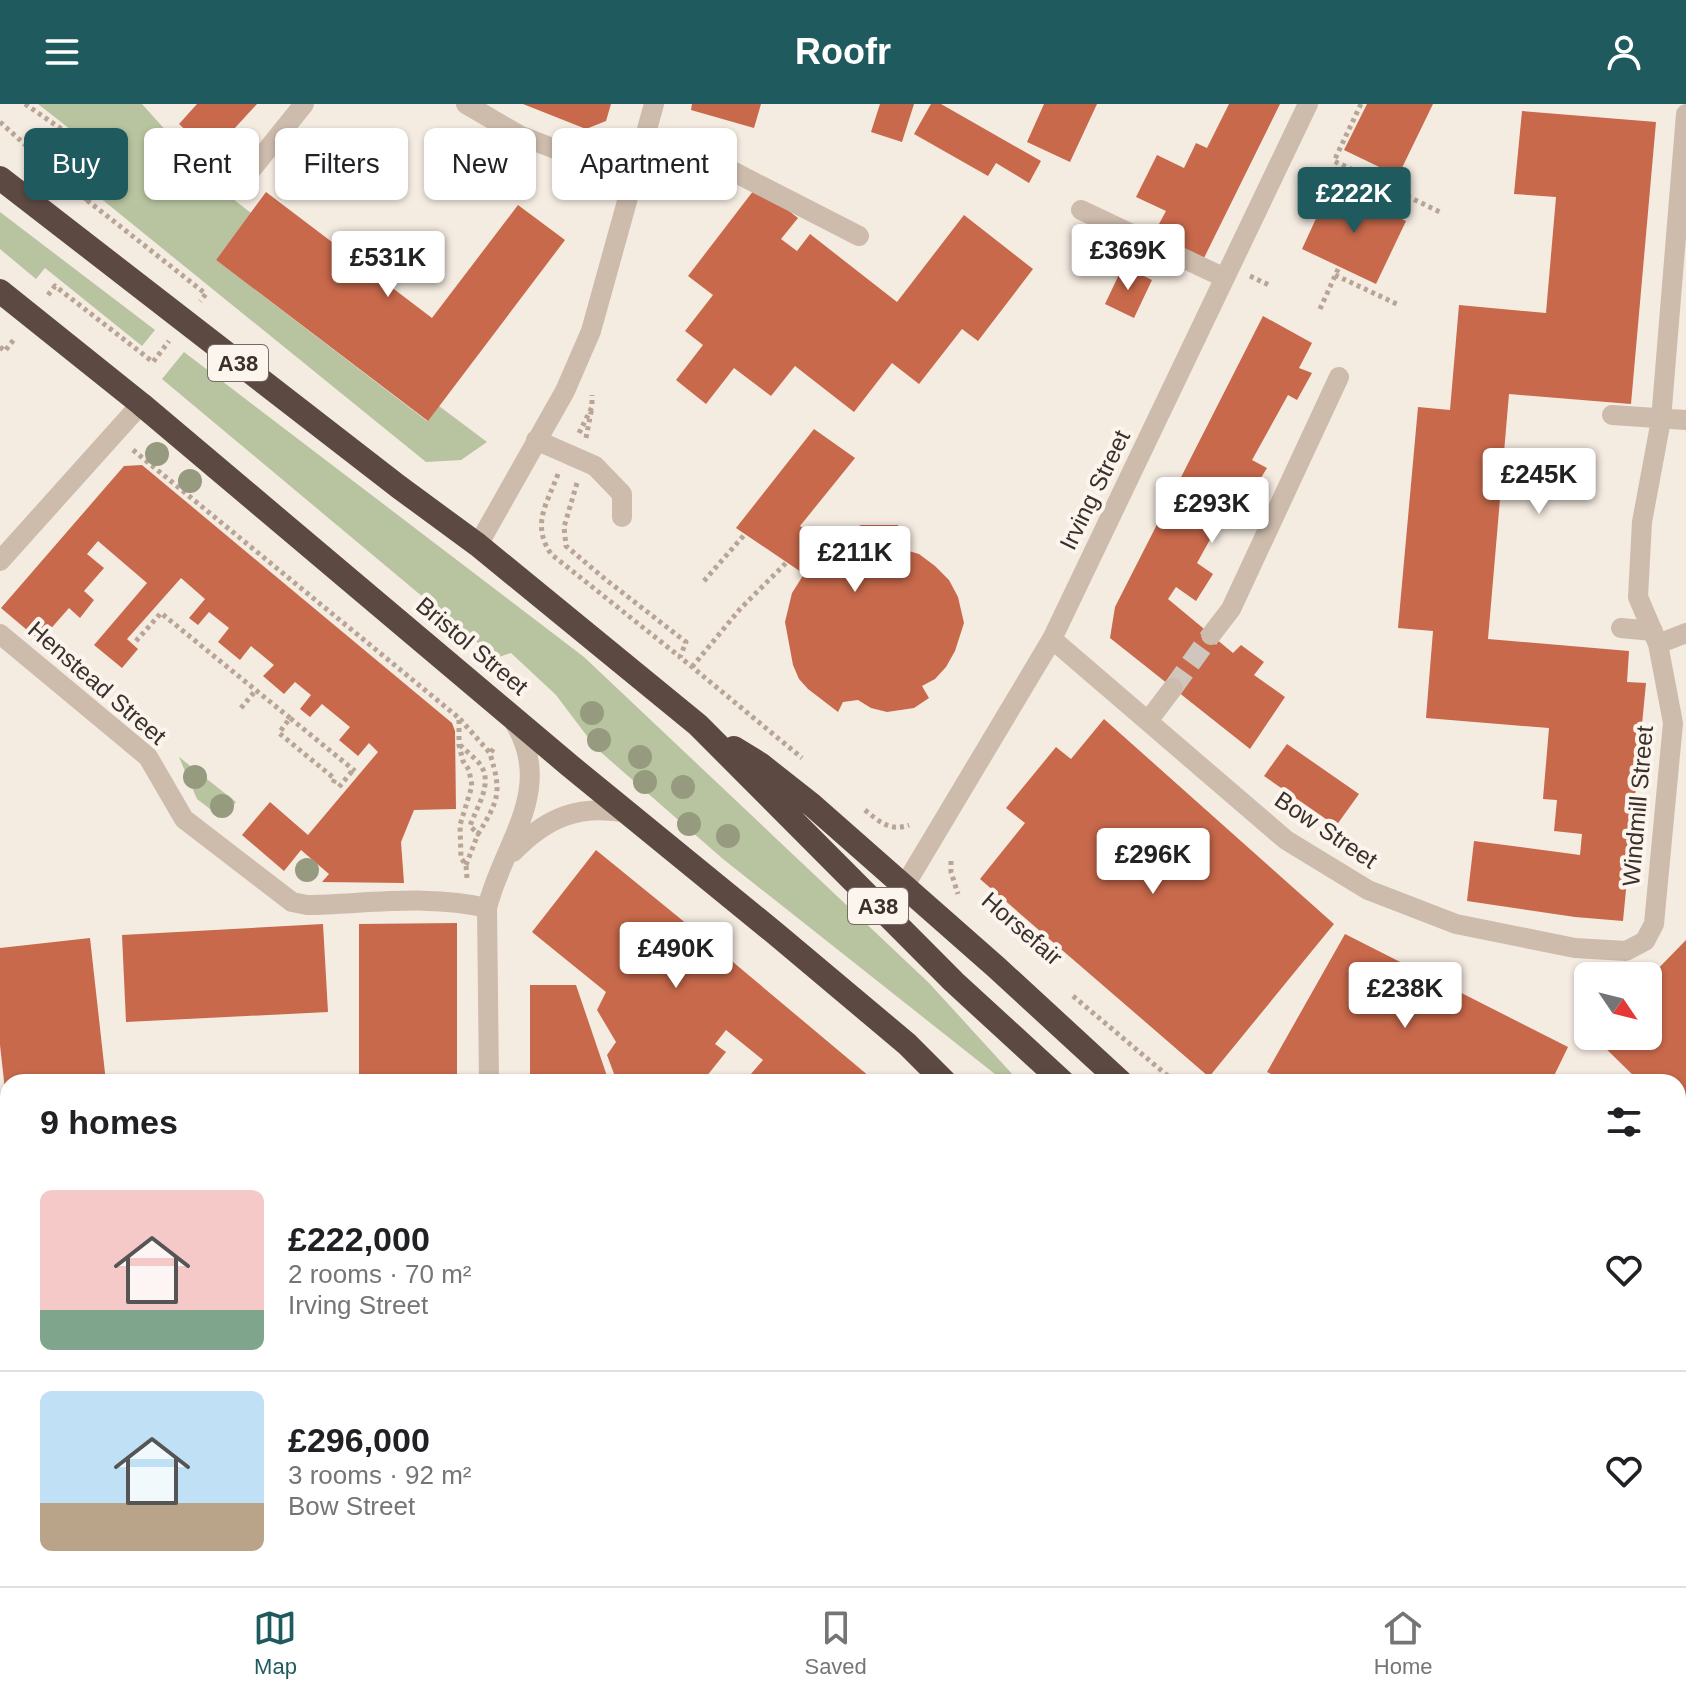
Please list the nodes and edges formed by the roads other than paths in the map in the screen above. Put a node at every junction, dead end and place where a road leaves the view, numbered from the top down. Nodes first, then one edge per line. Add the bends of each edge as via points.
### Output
1 (304, 104) edge
2 (466, 104) edge
3 (654, 104) edge
4 (1308, 104) edge
5 (1686, 114) edge
6 (648, 128) edge
7 (552, 148) edge
8 (259, 160) edge
9 (737, 174) edge
10 (0, 178) edge
11 (629, 200) edge
12 (1081, 210) dead end
13 (859, 236) dead end
14 (1225, 278) junction
15 (0, 291) edge
16 (1339, 377) dead end
17 (141, 404) junction
18 (1612, 415) dead end
19 (1661, 420) junction
20 (1686, 420) edge
21 (536, 440) junction
22 (622, 517) dead end
23 (478, 545) junction
24 (0, 561) edge
25 (1621, 628) dead end
26 (1686, 633) edge
27 (0, 634) edge
28 (1211, 635) tunnel mouth
29 (1655, 637) junction
30 (1052, 639) junction
31 (1173, 688) tunnel mouth
32 (510, 715) junction
33 (1148, 721) junction
34 (1680, 721) edge
35 (698, 725) junction
36 (628, 813) junction
37 (504, 861) junction
38 (905, 885) junction
39 (478, 906) junction
40 (1626, 951) joint
41 (907, 1044) junction
42 (488, 1074) edge
43 (937, 1074) edge
44 (954, 1074) edge
45 (1054, 1074) edge
46 (1112, 1074) edge

1 - 8 street
2 - 7 street
3 - 6 street
4 - 14 street, Irving Street
5 - 19 street, Windmill Street
9 - 13 street
10 - 23 highway, A38
11 - 21 street via 591,331
12 - 14 street
14 - 30 street, Irving Street
15 - 17 highway, Bristol Street
16 - 28 street via 1231,609
17 - 24 street
17 - 32 highway, Bristol Street
18 - 19 street
19 - 20 street
19 - 29 street, Windmill Street via 1642,522 1638,597
21 - 22 street via 595,466 622,494
21 - 23 street
23 - 35 highway, A38
25 - 29 street
26 - 29 street
27 - 39 street, Henstead Street via 148,757 184,819 292,902
29 - 34 street, Windmill Street
30 - 33 street, Bow Street
30 - 38 street, Irving Street
31 - 33 street
32 - 36 highway, Bristol Street
32 - 37 street via 531,763 521,824
33 - 40 street, Bow Street via 1286,840 1368,890 1456,924 1575,948
34 - 40 street, Windmill Street via 1654,924 1645,941
35 - 38 highway via 760,764
35 - 45 highway, A38 via 954,982
36 - 37 street via 586,810 559,817 533,831
36 - 41 highway, Bristol Street
37 - 39 street
38 - 46 highway
39 - 42 street
41 - 43 highway
41 - 44 highway

